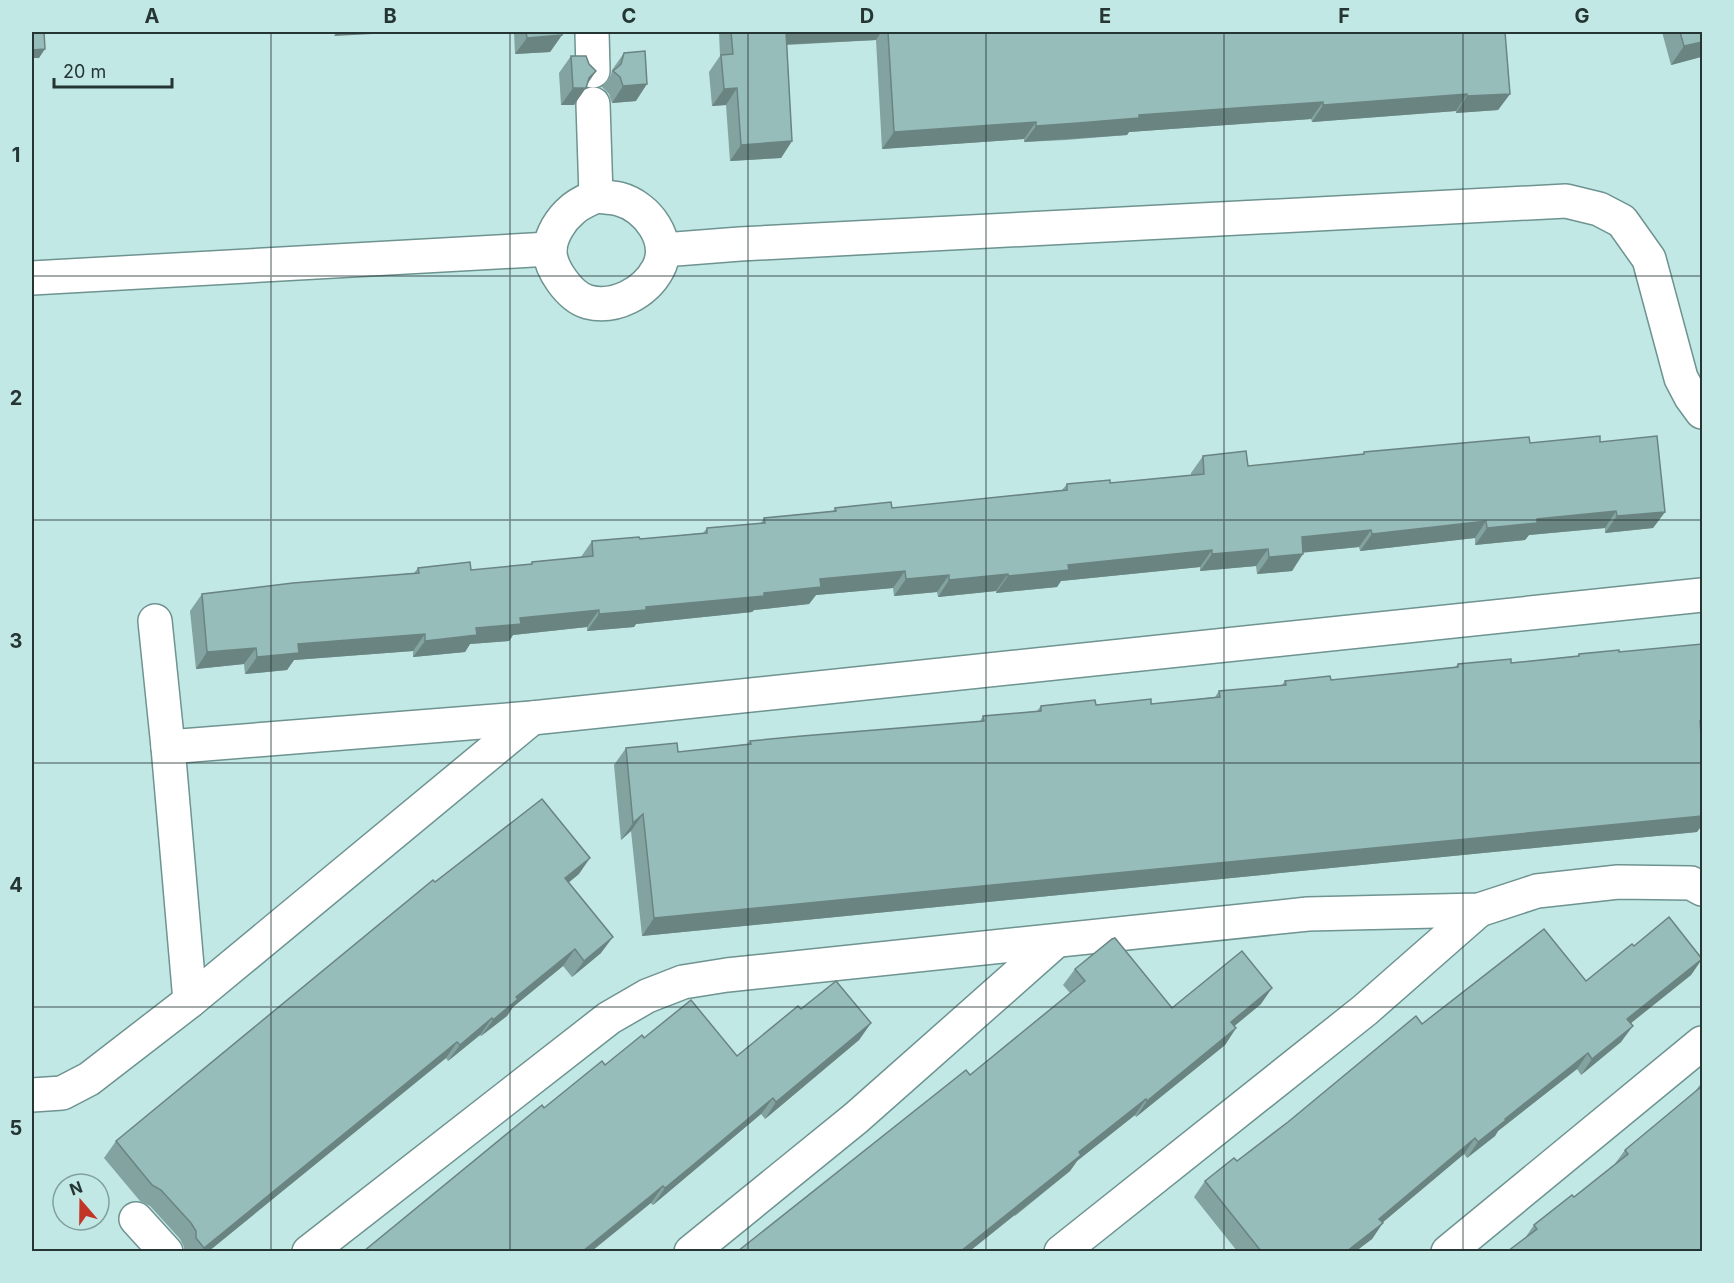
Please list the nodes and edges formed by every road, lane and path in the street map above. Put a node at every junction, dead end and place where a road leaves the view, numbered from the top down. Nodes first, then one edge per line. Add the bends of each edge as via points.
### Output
1 (592, 32) edge
2 (593, 71) edge
3 (593, 104) dead end
4 (596, 196) junction
5 (550, 249) junction
6 (663, 250) junction
7 (32, 278) edge
8 (1702, 412) edge
9 (1702, 595) edge
10 (155, 621) dead end
11 (532, 718) junction
12 (168, 747) junction
13 (1702, 889) edge
14 (1479, 910) junction
15 (1056, 941) junction
16 (190, 1001) junction
17 (1702, 1043) edge
18 (32, 1095) edge
19 (136, 1219) dead end
20 (166, 1251) edge
21 (309, 1251) edge
22 (691, 1251) edge
23 (1061, 1251) edge
24 (1448, 1251) edge

1 - 2 street
3 - 4 street
4 - 5 street via 572,209 558,225
4 - 6 street via 620,199 641,210 656,226
5 - 6 street via 555,271 568,289 587,302 612,303 646,286 659,268
5 - 7 street
6 - 8 street via 1566,201 1599,209 1622,221 1649,259 1681,378
9 - 11 street
10 - 12 street
11 - 12 street
11 - 16 street
12 - 16 street
13 - 14 street via 1691,883 1618,882 1537,891
14 - 15 street via 1308,914
14 - 23 street via 1365,1010
15 - 21 street via 727,975 683,982 647,996 609,1018
15 - 22 street via 856,1118
16 - 18 street via 89,1080 62,1093
17 - 24 street
19 - 20 street

